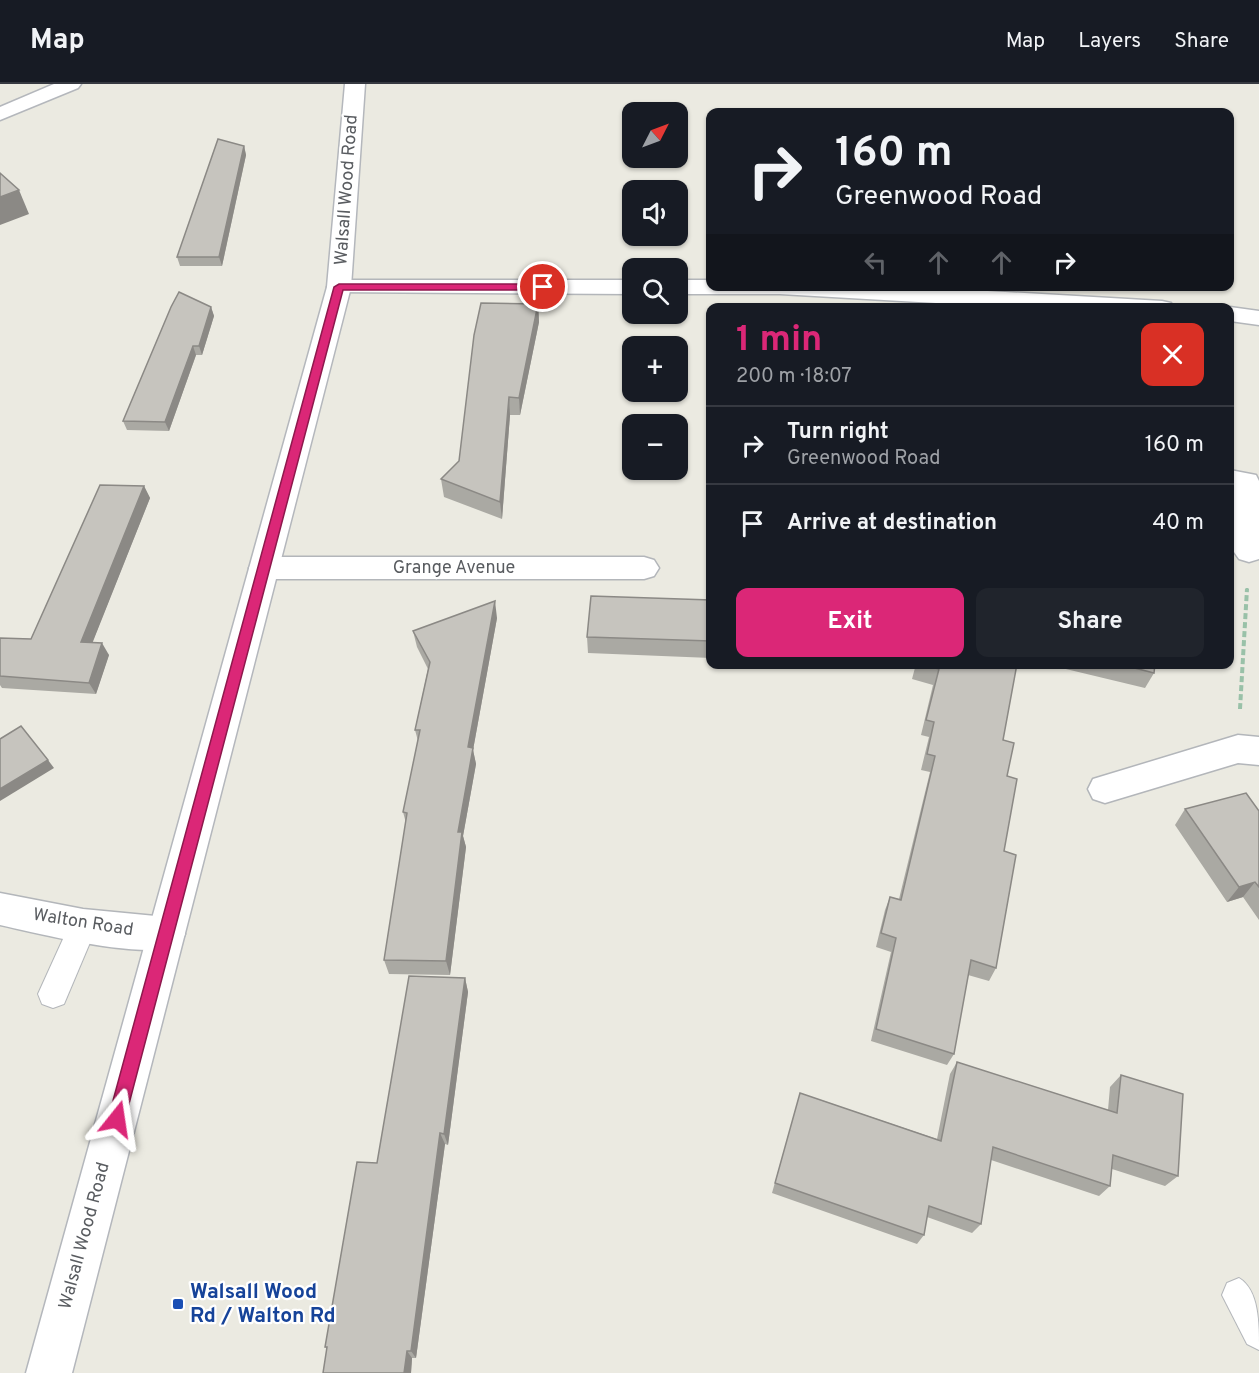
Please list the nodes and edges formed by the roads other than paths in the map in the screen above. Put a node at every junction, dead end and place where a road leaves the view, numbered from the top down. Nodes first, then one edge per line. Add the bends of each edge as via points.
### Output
1 (71, 84) edge
2 (355, 84) edge
3 (0, 114) edge
4 (339, 287) junction
5 (622, 287) edge
6 (688, 287) edge
7 (706, 287) edge
8 (845, 291) edge
9 (1041, 303) edge
10 (1234, 315) edge
11 (1259, 318) edge
12 (1234, 480) edge
13 (1249, 552) road end
14 (264, 568) junction
15 (644, 568) dead end
16 (1248, 750) edge
17 (1106, 789) dead end
18 (0, 909) edge
19 (83, 926) junction
20 (166, 934) junction
21 (52, 994) dead end
22 (1239, 1295) dead end
23 (1259, 1332) edge
24 (49, 1373) edge

1 - 3 street
2 - 4 street, Walsall Wood Road
4 - 5 street
4 - 14 street, Walsall Wood Road
6 - 7 street
8 - 9 street
10 - 11 street
12 - 13 street via 1246,482
14 - 15 street, Grange Avenue
14 - 20 street, Walsall Wood Road
16 - 17 street
18 - 19 street, Walton Road
19 - 20 street, Walton Road
19 - 21 lane
20 - 24 street, Walsall Wood Road
22 - 23 lane

